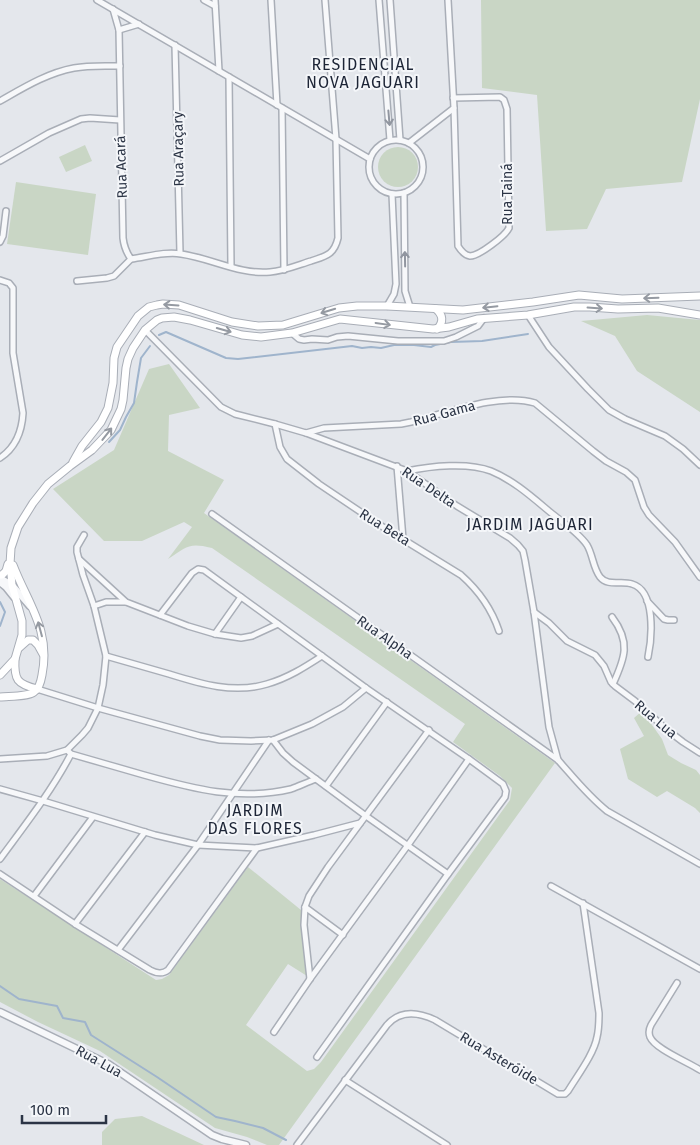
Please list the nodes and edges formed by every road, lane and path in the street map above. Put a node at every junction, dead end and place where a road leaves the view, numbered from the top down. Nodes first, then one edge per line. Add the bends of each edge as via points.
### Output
1 (98, 0) edge
2 (204, 0) edge
3 (270, 0) edge
4 (326, 0) edge
5 (379, 0) edge
6 (390, 0) edge
7 (448, 0) edge
8 (215, 3) edge
9 (113, 9) junction
10 (139, 24) junction
11 (381, 27) junction
12 (392, 27) junction
13 (119, 30) junction
14 (175, 45) junction
15 (120, 66) junction
16 (219, 71) junction
17 (229, 77) junction
18 (453, 98) junction
19 (0, 101) edge
20 (280, 106) junction
21 (454, 108) junction
22 (120, 120) junction
23 (336, 139) junction
24 (390, 140) junction
25 (400, 140) junction
26 (409, 143) junction
27 (370, 159) junction
28 (0, 161) edge
29 (404, 193) junction
30 (392, 194) junction
31 (6, 211) dead end
32 (0, 242) edge
33 (180, 253) junction
34 (132, 259) junction
35 (230, 266) junction
36 (284, 270) junction
37 (0, 280) edge
38 (77, 281) dead end
39 (572, 296) junction
40 (700, 296) edge
41 (357, 306) junction
42 (387, 306) junction
43 (410, 307) junction
44 (574, 307) junction
45 (150, 308) junction
46 (436, 309) junction
47 (528, 315) junction
48 (700, 315) edge
49 (484, 318) junction
50 (156, 320) junction
51 (357, 321) junction
52 (437, 329) junction
53 (146, 330) junction
54 (292, 333) junction
55 (121, 341) junction
56 (133, 348) junction
57 (275, 424) junction
58 (306, 433) junction
59 (0, 458) edge
60 (700, 465) edge
61 (70, 466) junction
62 (396, 466) junction
63 (407, 470) junction
64 (212, 514) dead end
65 (84, 535) dead end
66 (403, 539) junction
67 (78, 558) junction
68 (10, 560) junction
69 (0, 576) edge
70 (700, 577) edge
71 (0, 582) edge
72 (12, 585) junction
73 (241, 597) junction
74 (16, 599) junction
75 (647, 600) junction
76 (126, 602) junction
77 (94, 606) junction
78 (534, 612) junction
79 (35, 613) junction
80 (160, 616) junction
81 (612, 617) dead end
82 (674, 620) dead end
83 (278, 624) junction
84 (499, 631) dead end
85 (215, 634) junction
86 (19, 649) junction
87 (44, 656) junction
88 (106, 656) junction
89 (322, 656) junction
90 (648, 657) dead end
91 (15, 659) junction
92 (0, 675) edge
93 (613, 684) junction
94 (366, 688) junction
95 (37, 689) junction
96 (0, 697) edge
97 (387, 702) junction
98 (98, 708) junction
99 (428, 730) junction
100 (271, 740) junction
101 (69, 752) junction
102 (700, 753) edge
103 (0, 759) edge
104 (469, 759) junction
105 (558, 760) junction
106 (316, 779) junction
107 (326, 786) junction
108 (0, 789) edge
109 (232, 794) junction
110 (43, 800) junction
111 (366, 816) junction
112 (93, 817) junction
113 (360, 823) junction
114 (145, 832) junction
115 (198, 845) junction
116 (408, 845) junction
117 (257, 848) junction
118 (0, 858) edge
119 (700, 864) edge
120 (0, 874) edge
121 (448, 874) junction
122 (551, 886) dead end
123 (34, 896) junction
124 (583, 903) junction
125 (306, 908) junction
126 (75, 924) junction
127 (343, 934) junction
128 (118, 950) junction
129 (700, 970) edge
130 (310, 979) junction
131 (677, 983) dead end
132 (0, 1012) edge
133 (274, 1032) dead end
134 (317, 1057) dead end
135 (700, 1070) edge
136 (345, 1080) junction
137 (246, 1145) edge
138 (297, 1145) edge
139 (447, 1145) edge

1 - 9 street
2 - 8 street
3 - 20 street
4 - 23 street
5 - 11 street
6 - 12 street
7 - 18 street
8 - 16 street
9 - 10 street
9 - 13 street, Rua Acará
10 - 13 street
10 - 14 street
11 - 12 street
11 -> 24 street
12 - 25 street
13 - 15 street, Rua Acará
14 - 16 street
14 - 33 street, Rua Araçary
15 - 19 street via 84,66 60,71
15 - 22 street, Rua Acará
16 - 17 street
17 - 20 street
17 - 35 street
18 - 21 street
18 - 21 street, Rua Tainá via 500,97 507,109 509,228 501,238 471,256 458,246
20 - 23 street
20 - 36 street
21 - 26 street
22 - 28 street via 81,119
22 - 34 street, Rua Acará via 124,245
23 - 27 street
23 - 36 street via 336,246 327,256
24 - 25 street
24 - 27 street via 378,147
25 - 26 street
26 - 29 street via 421,154 424,170 418,184
27 - 30 street via 373,181
29 - 30 street
43 -> 29 street via 405,292
30 - 42 street via 395,289
31 - 32 street
33 - 34 street
33 - 35 street
34 - 38 street via 114,276
35 - 36 street via 260,272
37 - 59 street via 10,283 13,288 13,353 23,421 15,442
40 -> 39 main road via 622,299
39 - 44 main road
39 -> 46 main road via 463,310
41 - 42 main road
41 -> 45 main road via 339,308 283,325 258,326 232,322 179,305 163,304
41 - 51 main road via 353,314
42 - 43 main road
43 - 46 main road
44 - 47 main road
44 -> 48 main road via 658,308
45 - 50 main road via 158,313
45 - 55 main road via 134,320
46 - 52 main road via 442,320
47 - 49 main road
47 - 60 street via 549,347 609,410 670,439
49 - 52 main road
49 - 54 street via 478,326 444,341 348,336 304,340
50 - 53 main road
50 -> 54 main road via 174,317 261,337
51 -> 52 main road
51 - 54 main road via 337,320
53 - 56 main road
53 - 57 street, Rua Gama via 214,402 235,414
55 - 56 main road via 125,348
55 - 61 main road via 114,358 108,408
61 -> 56 main road via 111,430 121,409 126,368
57 - 58 street, Rua Gama
57 - 66 street, Rua Beta via 280,447 287,459
58 - 62 street, Rua Delta
58 - 70 street, Rua Gama via 324,428 402,424 500,400 519,399 535,403 593,451 635,480 649,515 675,542
61 - 68 main road via 48,484 33,503 18,527
62 - 63 street, Rua Delta
62 - 66 street
63 - 75 street via 435,466 480,468 513,482 587,545 602,579 635,584
63 - 78 street, Rua Delta via 518,545 523,551
64 - 105 street, Rua Alpha
65 - 67 street via 76,549
66 - 84 street, Rua Beta via 471,584
67 - 76 street
67 - 77 street
68 - 69 main road
68 - 72 main road
68 - 79 main road
69 - 72 street
71 - 74 street
72 - 74 main road
72 - 79 street
73 - 80 street via 204,570 198,570 192,573
73 - 83 street
73 - 85 street
74 - 86 main road via 23,628
75 - 82 street via 664,619
75 - 90 street via 651,626
76 - 77 street
76 - 80 street
77 - 88 street
78 - 93 street via 567,641 599,659
78 - 105 street, Rua Delta via 549,727
87 -> 79 main road
80 - 85 street
81 - 93 street via 622,634 624,647 624,656
83 - 85 street via 241,638
83 - 89 street
86 - 87 main road via 28,640 33,640
86 - 91 main road
87 - 95 main road via 42,679
88 - 89 street via 228,689 268,684 294,674
88 - 98 street
89 - 94 street
91 - 92 main road
91 - 95 main road via 17,680 22,685
93 - 102 street, Rua Lua
94 - 97 street
94 - 100 street via 312,724
95 - 96 main road via 30,694
95 - 98 street
97 - 99 street
97 - 107 street
98 - 100 street via 200,736 235,741
98 - 101 street via 88,728
99 - 104 street
99 - 111 street
100 - 106 street
100 - 109 street
101 - 103 street
101 - 109 street via 196,789
101 - 110 street via 64,768
104 - 116 street
104 - 121 street via 503,784 506,794
105 - 119 street via 607,811
106 - 107 street
106 - 109 street via 286,790
107 - 111 street
108 - 110 street
109 - 115 street
110 - 112 street
110 - 118 street
111 - 113 street
111 - 116 street
112 - 114 street
112 - 123 street
113 - 117 street
113 - 125 street via 309,896
114 - 115 street
114 - 126 street
115 - 117 street
115 - 128 street
116 - 121 street
116 - 127 street
117 - 128 street via 165,972 150,970
120 - 123 street
121 - 134 street
122 - 124 street
123 - 126 street
124 - 129 street
124 - 136 street, Rua Asteróide via 599,1025 594,1047 565,1094 558,1094 435,1020 417,1014 392,1018
125 - 127 street
125 - 130 street via 304,925
126 - 128 street
127 - 130 street
130 - 133 street
131 - 135 street via 650,1025 649,1035 667,1052
132 - 137 street, Rua Lua via 108,1064 212,1135
136 - 138 street, Rua Asteróide
136 - 139 street

